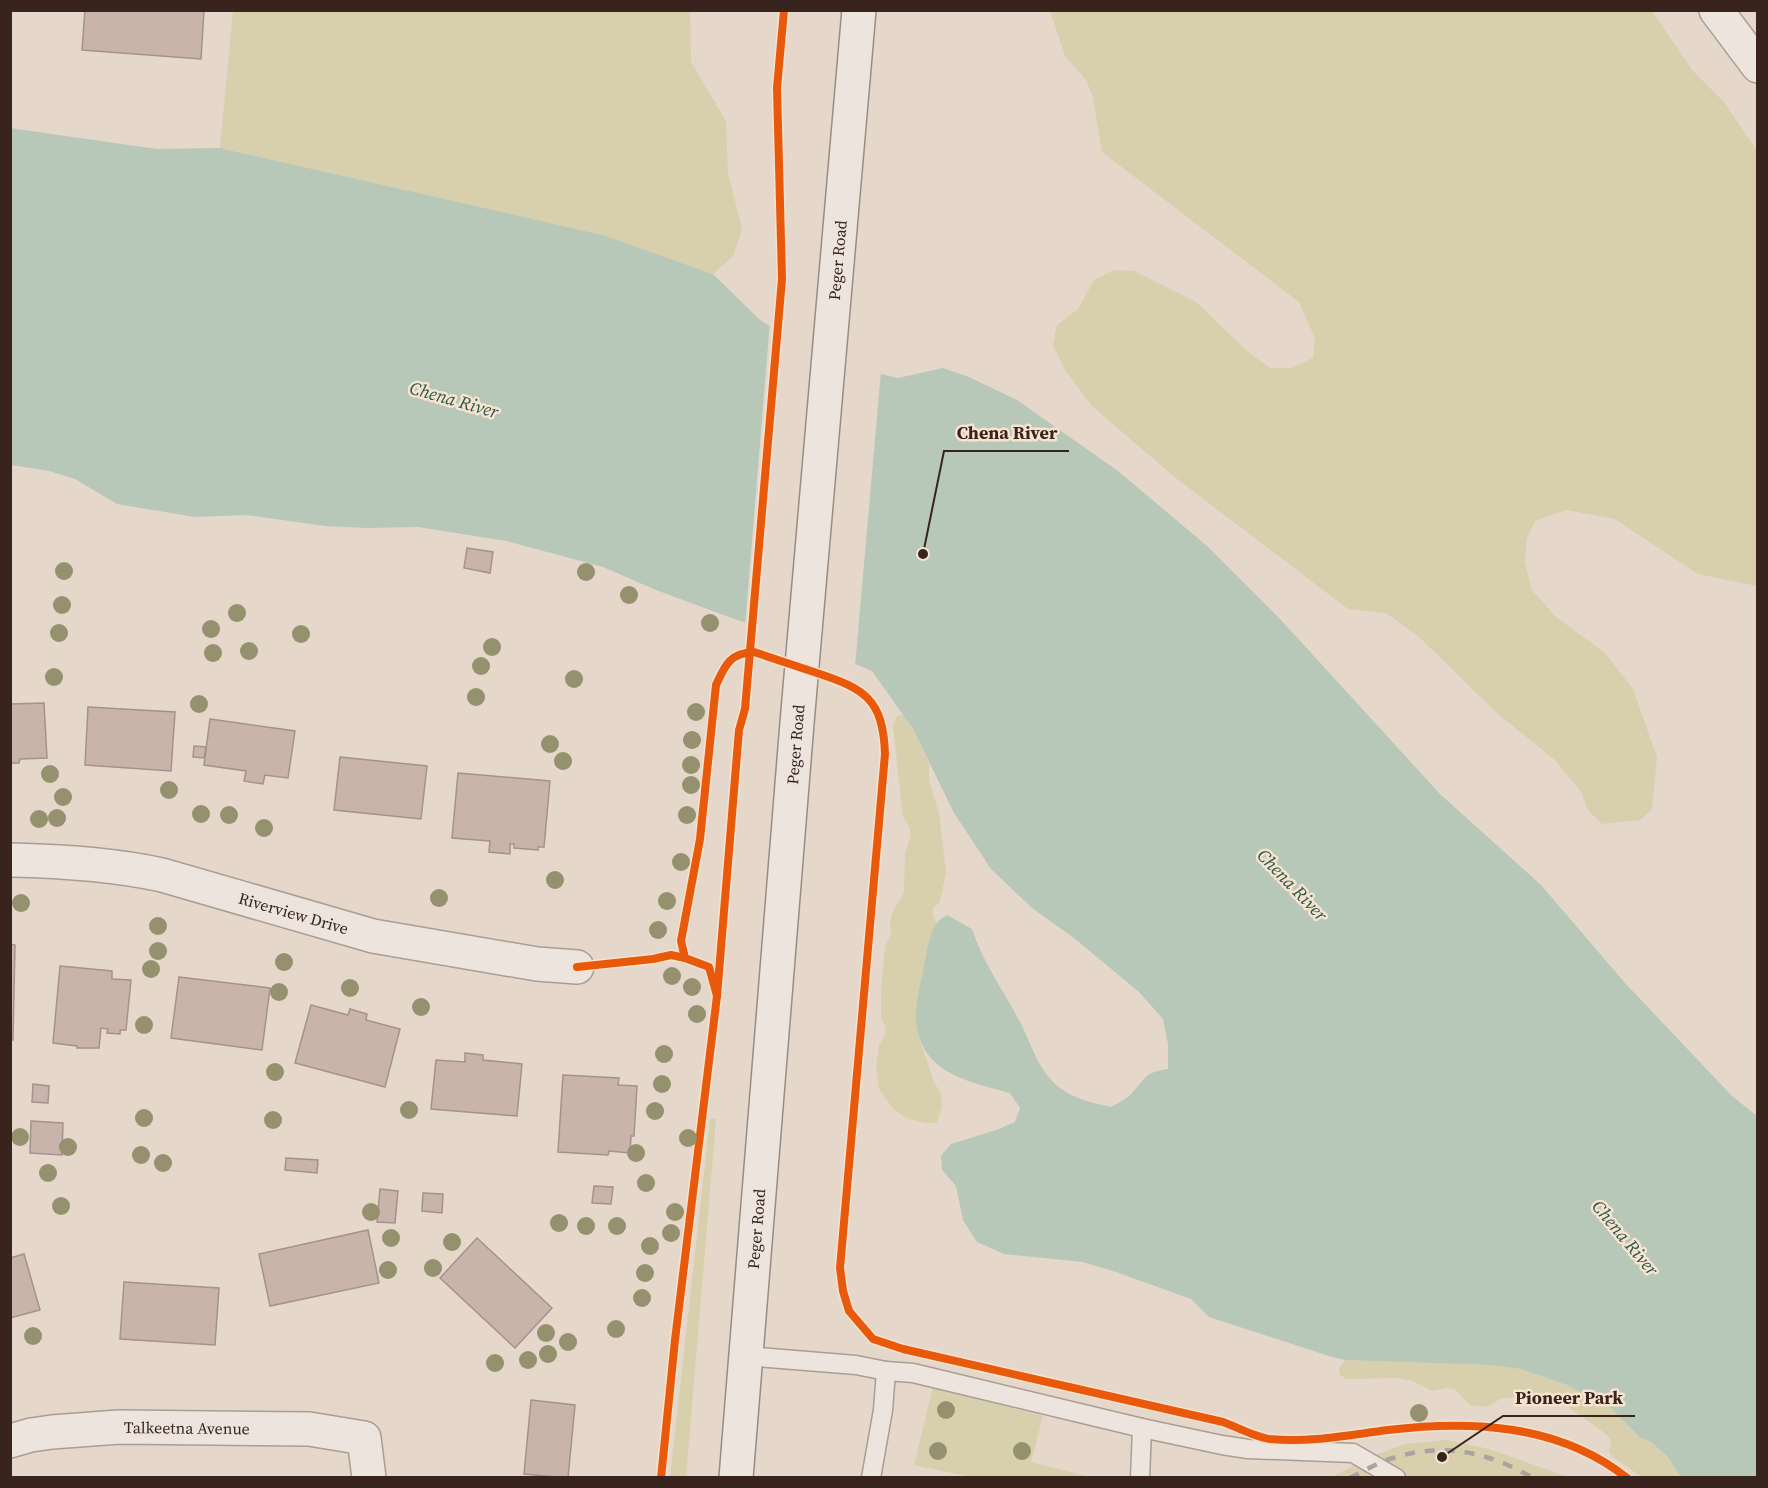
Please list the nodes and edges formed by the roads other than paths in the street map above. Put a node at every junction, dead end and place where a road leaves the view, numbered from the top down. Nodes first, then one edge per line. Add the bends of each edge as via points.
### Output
1 (859, 10) edge
2 (1716, 10) edge
3 (1758, 66) edge
4 (10, 860) edge
5 (577, 967) dead end
6 (745, 1356) junction
7 (886, 1371) junction
8 (1142, 1428) junction
9 (10, 1441) edge
10 (369, 1478) edge
11 (736, 1478) edge
12 (871, 1478) edge
13 (1140, 1478) edge
14 (1396, 1478) edge

1 - 6 main road, Peger Road
2 - 3 main road
4 - 5 main road, Riverview Drive via 49,860 138,870 373,936 537,964
6 - 7 lane
6 - 11 main road, Peger Road
7 - 8 lane via 913,1373
7 - 12 lane
8 - 13 lane
8 - 14 lane via 1248,1449 1353,1453
9 - 10 main road, Talkeetna Avenue via 52,1432 119,1427 309,1429 364,1438

